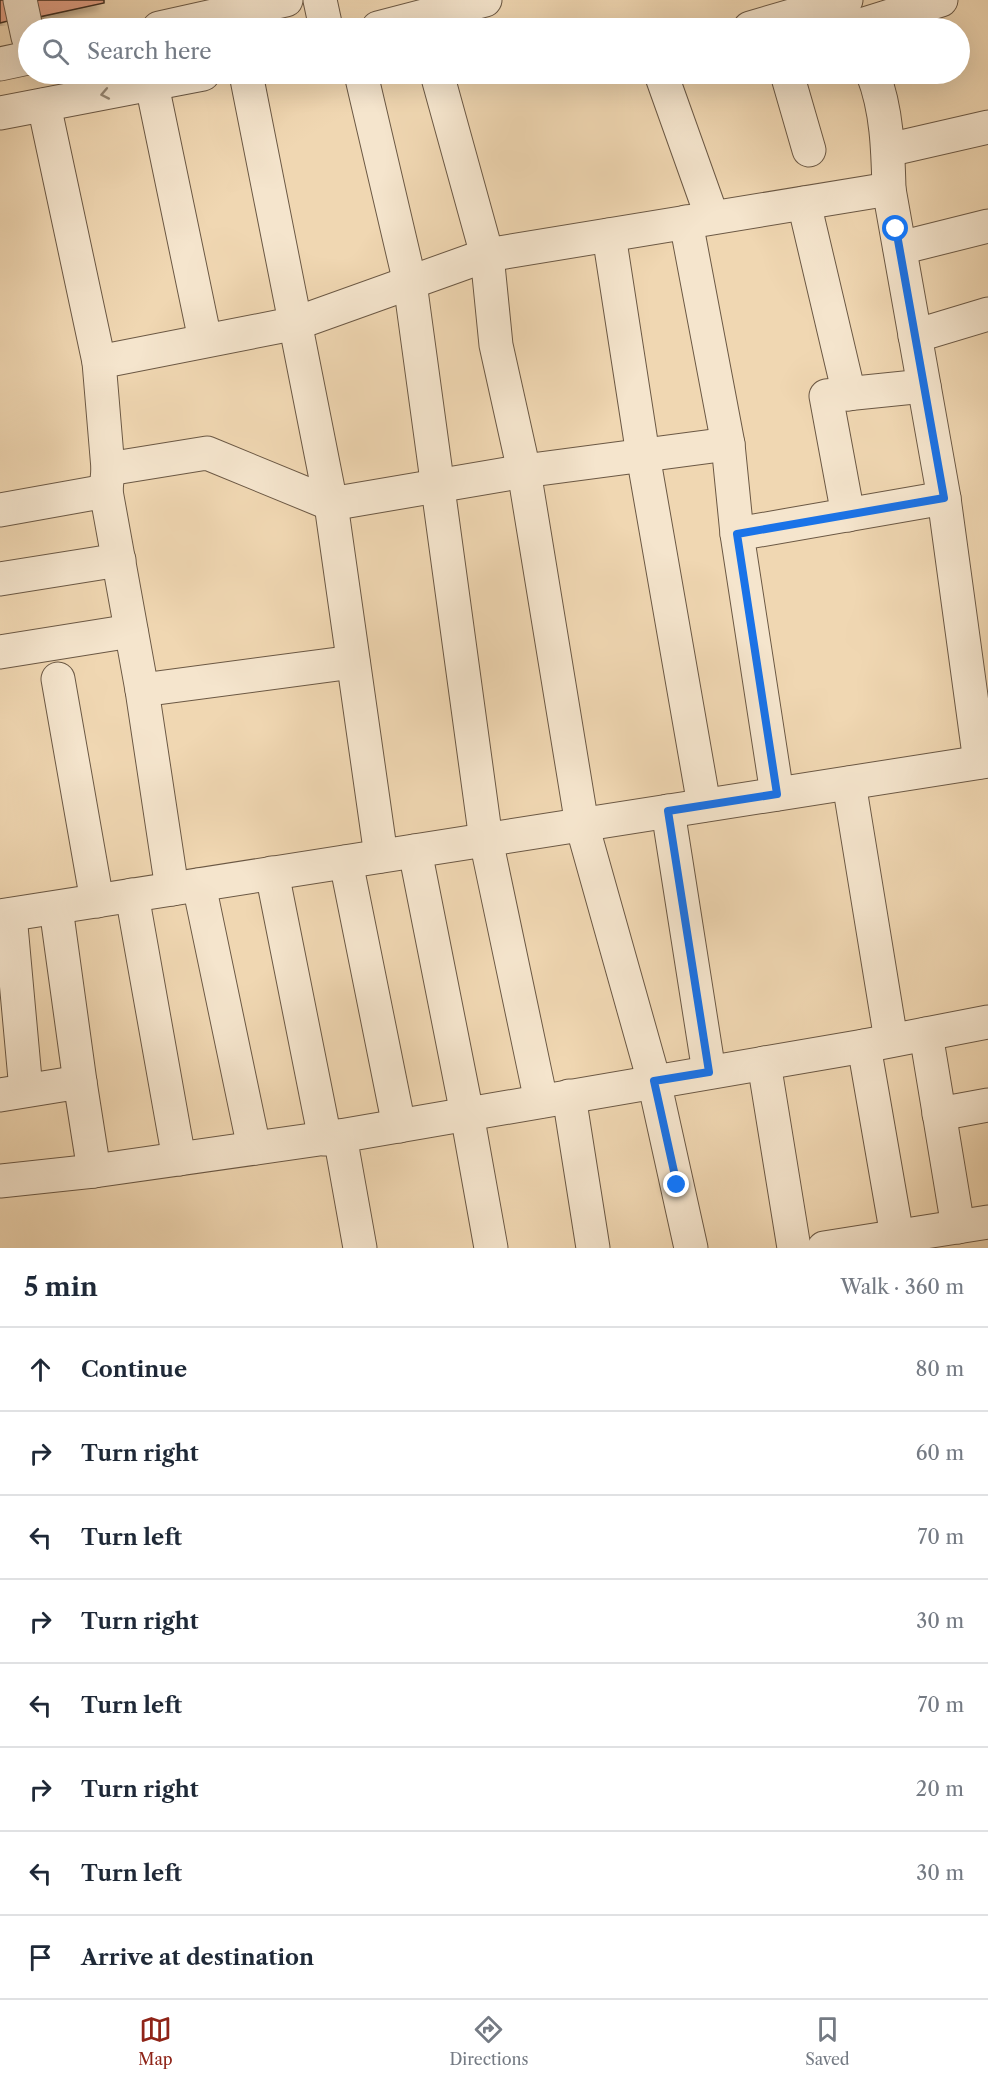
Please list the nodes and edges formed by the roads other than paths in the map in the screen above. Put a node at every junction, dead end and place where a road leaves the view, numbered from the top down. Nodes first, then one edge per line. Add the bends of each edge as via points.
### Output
1 (20, 0) edge
2 (286, 0) edge
3 (320, 0) edge
4 (485, 0) edge
5 (941, 0) edge
6 (851, 14) edge
7 (24, 18) edge
8 (204, 18) edge
9 (324, 18) edge
10 (436, 18) edge
11 (822, 18) edge
12 (18, 60) edge
13 (0, 64) edge
14 (157, 84) edge
15 (248, 84) edge
16 (364, 84) edge
17 (440, 84) edge
18 (664, 84) edge
19 (790, 84) edge
20 (877, 84) edge
21 (152, 85) junction
22 (44, 105) junction
23 (0, 113) edge
24 (988, 127) edge
25 (809, 150) dead end
26 (888, 150) junction
27 (889, 189) junction
28 (804, 203) junction
29 (699, 220) junction
30 (988, 226) edge
31 (609, 235) junction
32 (900, 248) junction
33 (487, 255) junction
34 (410, 283) junction
35 (988, 314) edge
36 (297, 323) junction
37 (915, 336) junction
38 (206, 340) junction
39 (99, 362) junction
40 (924, 386) junction
41 (849, 394) junction
42 (728, 444) junction
43 (644, 455) junction
44 (524, 471) junction
45 (107, 480) junction
46 (436, 486) junction
47 (944, 498) junction
48 (331, 504) junction
49 (0, 510) edge
50 (848, 515) junction
51 (737, 534) junction
52 (118, 561) junction
53 (0, 579) edge
54 (131, 631) junction
55 (0, 652) edge
56 (353, 662) junction
57 (58, 680) dead end
58 (142, 690) junction
59 (984, 761) edge
60 (849, 783) junction
61 (777, 794) junction
62 (704, 805) junction
63 (668, 811) junction
64 (582, 825) junction
65 (486, 840) junction
66 (415, 851) junction
67 (381, 856) junction
68 (346, 862) junction
69 (272, 873) junction
70 (186, 887) junction
71 (132, 895) junction
72 (97, 901) junction
73 (56, 908) junction
74 (5, 916) edge
75 (988, 1022) edge
76 (926, 1034) junction
77 (878, 1043) junction
78 (764, 1063) junction
79 (709, 1072) junction
80 (654, 1081) junction
81 (80, 1082) junction
82 (13, 1092) edge
83 (555, 1099) junction
84 (988, 1105) edge
85 (467, 1114) junction
86 (939, 1114) junction
87 (399, 1126) junction
88 (332, 1137) junction
89 (254, 1148) junction
90 (179, 1159) junction
91 (94, 1171) junction
92 (0, 1181) edge
93 (973, 1224) edge
94 (897, 1236) junction
95 (360, 1248) edge
96 (491, 1248) edge
97 (593, 1248) edge
98 (691, 1248) edge
99 (794, 1248) edge
100 (824, 1248) edge

1 - 7 street
2 - 8 street
3 - 9 street
4 - 10 street
5 - 6 street
6 - 11 street
12 - 13 street
14 - 21 street
15 - 36 street
16 - 34 street
17 - 33 street
18 - 29 street
19 - 25 street
20 - 26 street
21 -> 22 street
21 - 38 street
22 - 23 street
22 - 39 street
24 - 26 street
26 - 27 street
27 - 28 street
27 - 32 street
28 - 29 street
28 - 41 street
29 - 31 street
29 - 42 street
30 - 32 street
31 - 33 street
31 - 43 street
32 - 37 street
33 - 34 street
33 - 44 street via 496,345
34 - 36 street
34 - 46 street
35 - 37 street
36 - 38 street
36 - 48 street
37 - 40 street
38 - 39 street
39 - 45 street
40 - 41 street
40 - 47 street
41 - 50 street via 826,396
42 - 43 street
42 - 51 street
43 - 44 street
43 - 62 street
44 - 46 street
44 - 64 street
45 - 48 street via 207,453
45 - 49 street
45 - 52 street
46 - 48 street
46 - 65 street
47 - 50 street
47 - 59 street
48 - 56 street
50 - 51 street
51 - 61 street
52 - 53 street
52 - 54 street
54 - 55 street
54 - 58 street
56 - 58 street
56 - 67 street
57 - 72 street
58 - 70 street
59 - 60 street
60 - 61 street
60 - 77 street
61 - 62 street
62 - 63 street
63 - 64 street
63 - 79 street
64 - 65 street
64 - 80 street
65 - 66 street
65 - 83 street
66 - 67 street
66 - 85 street
67 - 68 street
68 - 69 street
68 - 87 street
69 - 70 street
69 - 88 street
70 - 71 street
70 - 89 street
71 - 72 street
71 - 90 street
72 - 73 street
73 - 74 street
73 - 81 street
74 - 82 street
75 - 76 street
76 - 77 street
76 - 86 street
77 - 78 street
77 - 94 street
78 - 79 street
78 - 99 street
79 - 80 street
80 - 83 street
80 - 98 street
81 - 82 street
81 - 91 street
83 - 85 street
83 - 97 street
84 - 86 street
85 - 87 street
85 - 96 street
86 - 93 street
87 - 88 street
88 - 89 street
88 - 95 street
89 - 90 street
90 - 91 street
91 - 92 street
93 - 94 street
94 - 100 street

